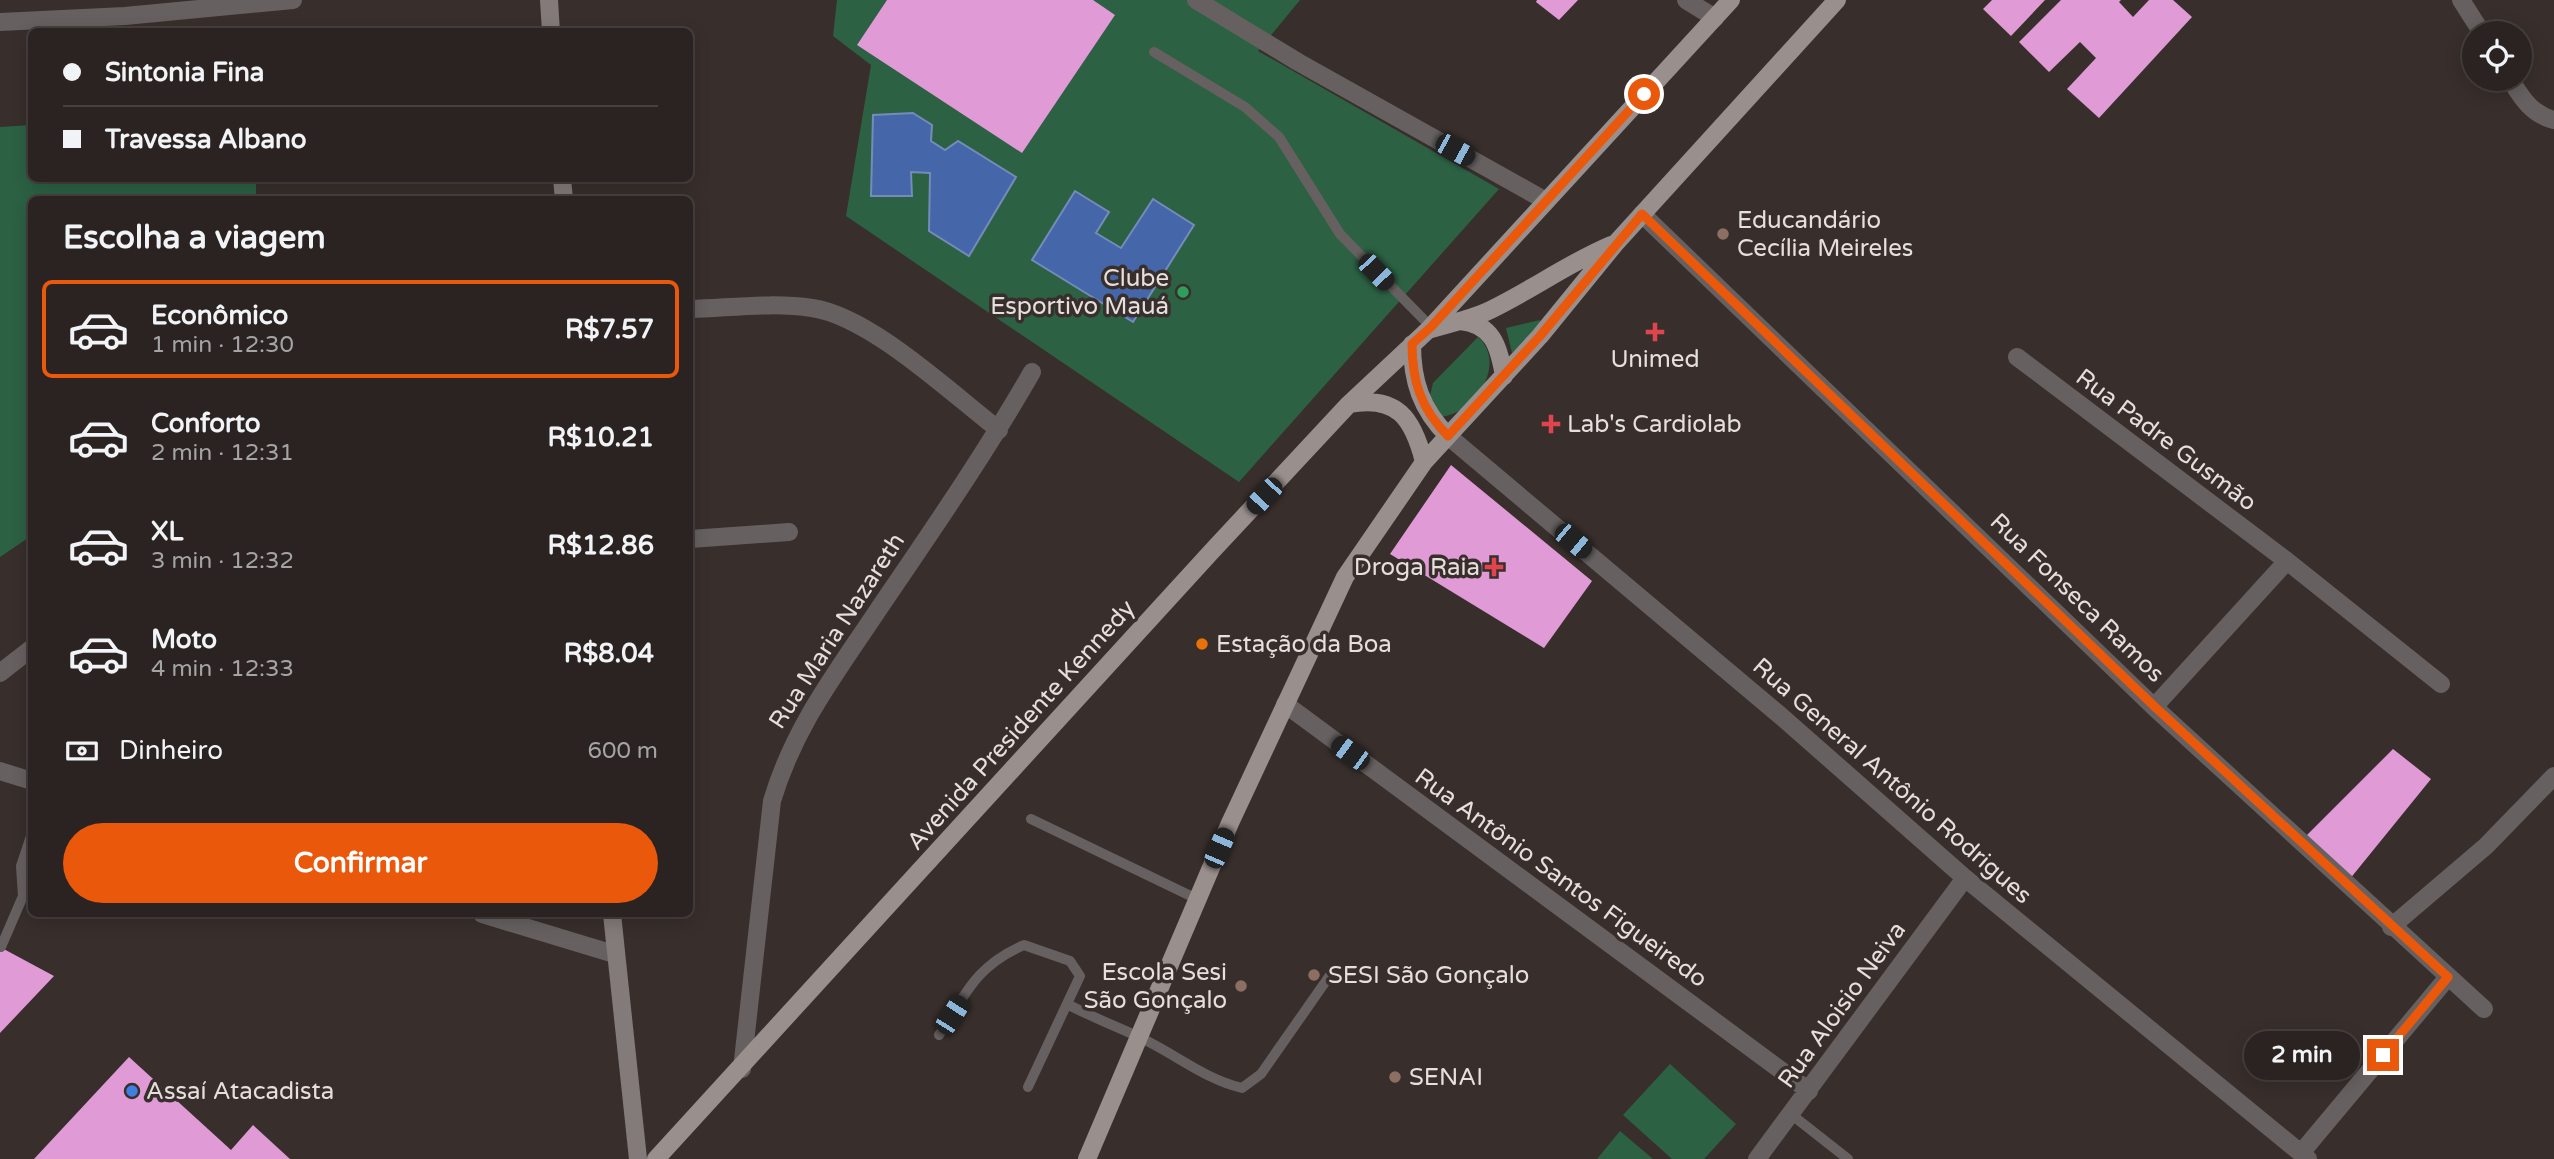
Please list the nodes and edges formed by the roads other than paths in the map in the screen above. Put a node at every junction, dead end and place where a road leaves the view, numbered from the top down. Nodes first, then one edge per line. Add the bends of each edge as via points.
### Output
1 (293, 0) edge
2 (549, 0) edge
3 (1196, 0) edge
4 (1686, 0) edge
5 (1731, 0) edge
6 (1837, 0) edge
7 (2461, 0) edge
8 (1715, 18) junction
9 (2474, 21) edge
10 (0, 22) edge
11 (551, 28) edge
12 (1154, 52) dead end
13 (2518, 91) edge
14 (2554, 120) edge
15 (1546, 201) junction
16 (1642, 214) junction
17 (1615, 244) junction
18 (693, 309) edge
19 (1460, 321) junction
20 (1430, 328) junction
21 (1412, 344) junction
22 (2017, 357) dead end
23 (1032, 372) dead end
24 (1504, 376) junction
25 (1349, 404) junction
26 (999, 430) junction
27 (1448, 436) junction
28 (1424, 462) junction
29 (789, 532) dead end
30 (693, 539) edge
31 (2287, 561) junction
32 (28, 651) edge
33 (0, 673) edge
34 (2441, 684) dead end
35 (1285, 704) junction
36 (2154, 706) junction
37 (0, 771) edge
38 (2554, 776) edge
39 (28, 780) edge
40 (1031, 819) dead end
41 (28, 845) edge
42 (1965, 878) junction
43 (28, 890) edge
44 (23, 896) junction
45 (1197, 899) junction
46 (492, 917) edge
47 (612, 917) edge
48 (2391, 927) junction
49 (1, 947) edge
50 (614, 954) junction
51 (1335, 968) dead end
52 (2448, 977) junction
53 (1069, 1005) junction
54 (2484, 1009) dead end
55 (939, 1035) dead end
56 (1138, 1037) junction
57 (742, 1069) junction
58 (1028, 1087) dead end
59 (1809, 1091) junction
60 (1792, 1115) junction
61 (2305, 1156) edge
62 (638, 1159) edge
63 (656, 1159) edge
64 (1087, 1159) edge
65 (1757, 1159) edge
66 (1848, 1159) edge

1 - 10 street
2 - 11 street
3 - 15 street
4 - 8 street
5 - 8 main road, Avenida Presidente Kennedy
6 - 16 main road
7 - 9 street
8 - 15 main road, Avenida Presidente Kennedy
12 - 20 lane via 1245,107 1279,136 1340,234
13 - 14 street via 2528,107
15 - 20 main road, Avenida Presidente Kennedy
16 - 17 main road
16 - 36 street, Rua Fonseca Ramos
17 - 19 main road, Avenida Presidente Kennedy
17 - 24 main road
18 - 26 street via 812,308 840,315 886,343
19 - 20 main road, Avenida Presidente Kennedy
19 - 24 main road via 1474,322 1493,337
20 - 21 main road, Avenida Presidente Kennedy
21 - 25 main road, Avenida Presidente Kennedy
21 - 27 main road via 1418,394
22 - 31 street, Rua Padre Gusmão
23 - 26 street, Rua Maria Nazareth
24 - 27 main road
25 - 28 main road via 1368,401 1397,408 1414,433
25 - 57 main road, Avenida Presidente Kennedy
26 - 57 street, Rua Maria Nazareth via 816,703 784,760 772,801
27 - 28 main road
27 - 42 street, Rua General Antônio Rodrigues
28 - 35 main road via 1345,578
29 - 30 street
31 - 34 street, Rua Padre Gusmão
31 - 36 street
32 - 33 street
35 - 45 main road
35 - 59 street, Rua Antônio Santos Figueiredo
36 - 48 street, Rua Fonseca Ramos
37 - 39 street
38 - 48 street via 2486,846
40 - 45 lane
41 - 44 lane via 21,866
42 - 59 street, Rua Aloisio Neiva
42 - 61 street, Rua General Antônio Rodrigues
43 - 44 lane
44 - 49 lane
45 - 56 main road
46 - 50 street
47 - 50 street
48 - 52 street, Rua Fonseca Ramos
50 - 62 street
51 - 56 lane via 1261,1074 1242,1088 1221,1083
52 - 54 street, Rua Fonseca Ramos
52 - 61 street
53 - 55 lane via 1080,976 1070,961 1024,945 998,956 978,974
53 - 56 lane
53 - 58 lane
56 - 64 main road
57 - 63 main road, Avenida Presidente Kennedy
59 - 60 street, Rua Aloisio Neiva
60 - 65 street, Rua Aloisio Neiva
60 - 66 lane

